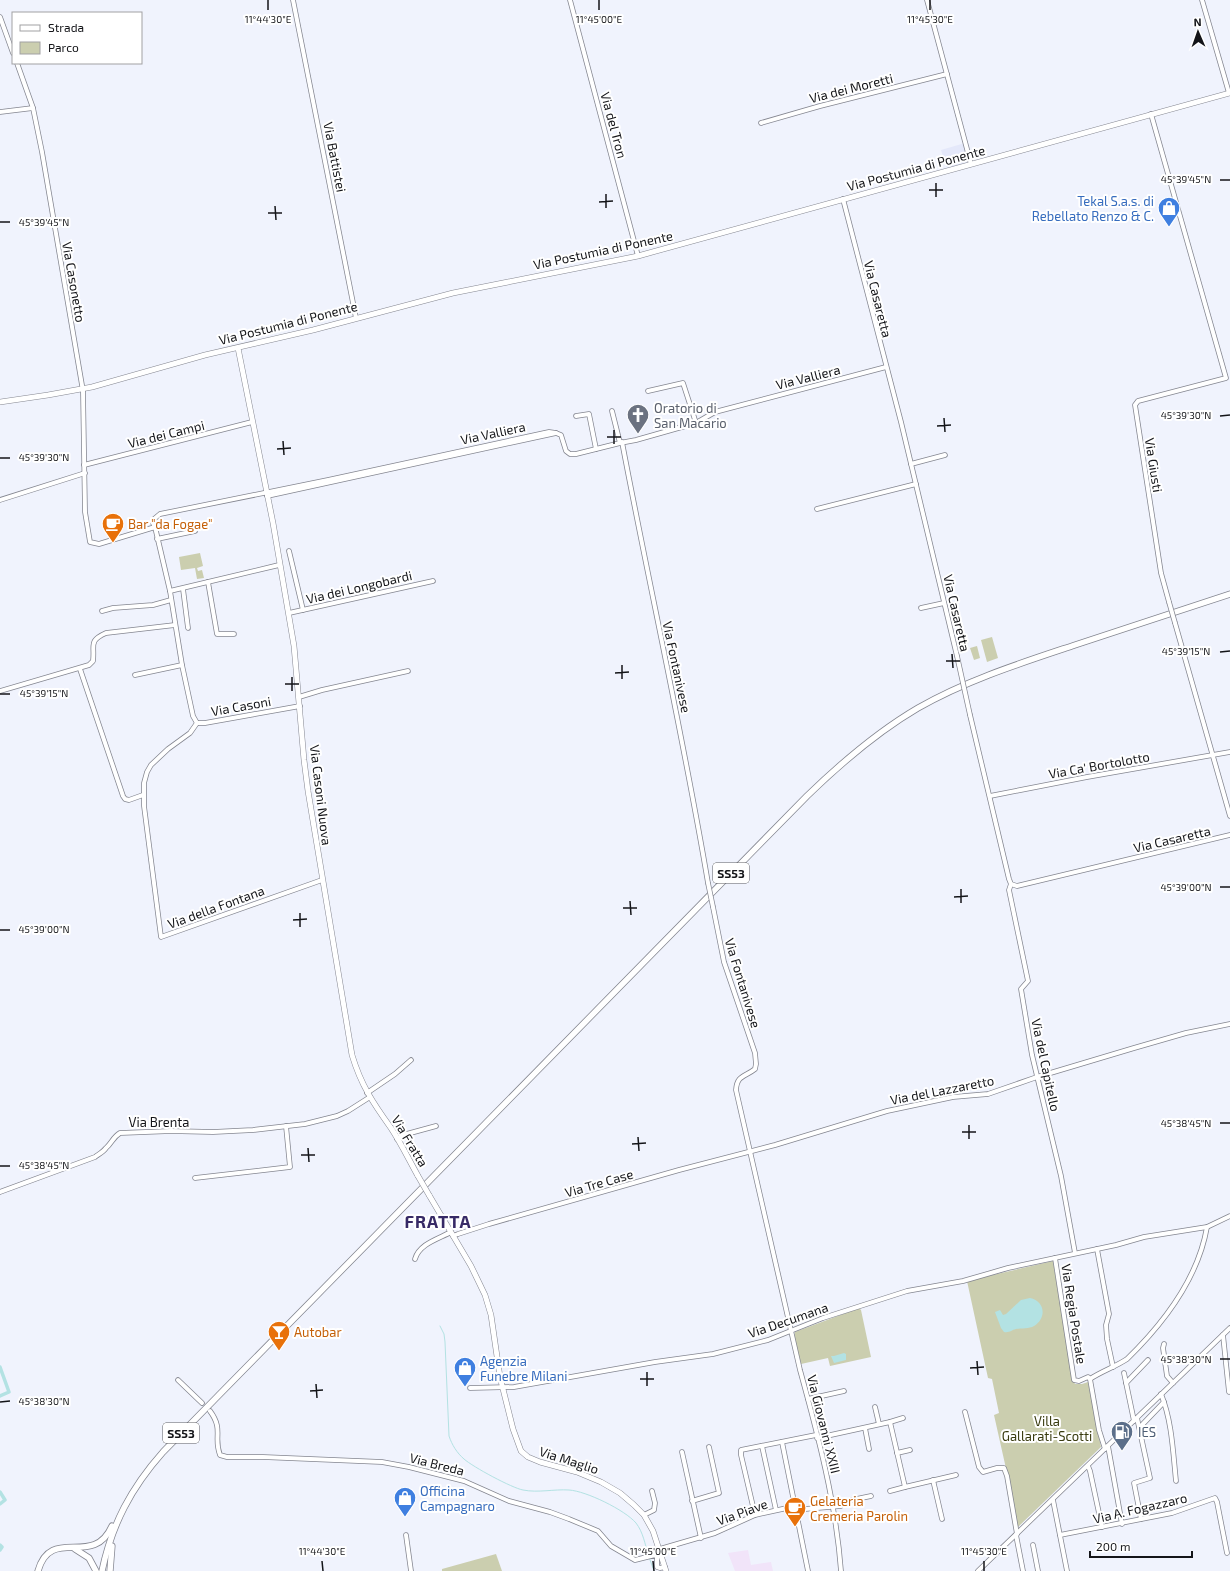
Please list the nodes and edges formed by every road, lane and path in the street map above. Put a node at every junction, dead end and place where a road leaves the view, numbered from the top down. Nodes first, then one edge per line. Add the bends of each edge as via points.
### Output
1 (293, 0) edge
2 (570, 0) edge
3 (927, 0) edge
4 (1202, 0) edge
5 (0, 17) edge
6 (12, 50) edge
7 (17, 64) edge
8 (947, 74) junction
9 (1230, 93) edge
10 (33, 108) junction
11 (0, 112) edge
12 (1152, 114) junction
13 (761, 123) dead end
14 (971, 164) junction
15 (842, 199) junction
16 (638, 256) junction
17 (356, 318) junction
18 (238, 348) junction
19 (886, 367) junction
20 (1228, 377) edge
21 (82, 389) junction
22 (648, 391) dead end
23 (0, 402) edge
24 (612, 411) dead end
25 (576, 416) dead end
26 (252, 422) junction
27 (696, 423) junction
28 (621, 442) junction
29 (596, 449) junction
30 (945, 455) dead end
31 (911, 464) junction
32 (84, 465) junction
33 (85, 473) junction
34 (916, 484) junction
35 (267, 495) junction
36 (0, 500) edge
37 (817, 509) dead end
38 (155, 527) junction
39 (195, 531) dead end
40 (157, 538) junction
41 (289, 551) dead end
42 (280, 566) junction
43 (433, 581) dead end
44 (208, 582) junction
45 (183, 589) junction
46 (170, 591) junction
47 (1230, 594) edge
48 (171, 600) junction
49 (944, 603) junction
50 (921, 608) dead end
51 (303, 610) junction
52 (102, 611) dead end
53 (289, 613) junction
54 (175, 625) junction
55 (188, 628) dead end
56 (234, 634) dead end
57 (182, 665) junction
58 (80, 668) junction
59 (408, 671) dead end
60 (135, 675) dead end
61 (0, 692) edge
62 (299, 697) junction
63 (300, 706) junction
64 (197, 723) junction
65 (1230, 752) edge
66 (1213, 756) junction
67 (143, 795) junction
68 (990, 796) junction
69 (1230, 816) edge
70 (1230, 835) edge
71 (322, 880) junction
72 (1012, 884) junction
73 (325, 896) joint
74 (1230, 1024) edge
75 (411, 1060) dead end
76 (1037, 1077) junction
77 (368, 1095) junction
78 (286, 1126) junction
79 (436, 1126) dead end
80 (397, 1139) junction
81 (750, 1151) junction
82 (195, 1178) dead end
83 (0, 1192) edge
84 (1230, 1216) edge
85 (1207, 1227) junction
86 (452, 1234) junction
87 (1097, 1249) junction
88 (1076, 1253) junction
89 (1055, 1258) junction
90 (415, 1259) dead end
91 (1230, 1328) edge
92 (791, 1330) junction
93 (1223, 1335) junction
94 (1164, 1344) dead end
95 (1148, 1360) dead end
96 (1113, 1367) junction
97 (1124, 1373) dead end
98 (1090, 1379) junction
99 (178, 1380) dead end
100 (1126, 1383) junction
101 (1173, 1383) junction
102 (470, 1388) dead end
103 (503, 1388) junction
104 (844, 1391) dead end
105 (1229, 1392) edge
106 (1161, 1394) junction
107 (808, 1398) junction
108 (1164, 1402) junction
109 (202, 1403) dead end
110 (875, 1407) dead end
111 (210, 1411) dead end
112 (965, 1412) dead end
113 (903, 1418) dead end
114 (1135, 1419) junction
115 (890, 1422) junction
116 (879, 1424) junction
117 (866, 1427) junction
118 (1140, 1427) junction
119 (817, 1436) junction
120 (782, 1442) junction
121 (762, 1446) junction
122 (709, 1447) dead end
123 (1107, 1448) junction
124 (869, 1449) dead end
125 (910, 1450) dead end
126 (682, 1452) dead end
127 (897, 1453) junction
128 (1088, 1466) junction
129 (956, 1475) dead end
130 (933, 1480) junction
131 (1176, 1481) dead end
132 (138, 1482) junction
133 (906, 1487) junction
134 (652, 1491) dead end
135 (890, 1492) dead end
136 (871, 1496) dead end
137 (1053, 1500) junction
138 (692, 1501) junction
139 (833, 1507) junction
140 (796, 1508) junction
141 (776, 1510) junction
142 (644, 1515) junction
143 (754, 1515) junction
144 (942, 1519) dead end
145 (1141, 1519) junction
146 (1122, 1524) junction
147 (1102, 1527) junction
148 (1017, 1534) junction
149 (1060, 1535) junction
150 (406, 1536) dead end
151 (701, 1538) junction
152 (1033, 1545) dead end
153 (69, 1547) junction
154 (660, 1549) junction
155 (1227, 1553) dead end
156 (666, 1569) edge
157 (38, 1571) edge
158 (96, 1571) edge
159 (102, 1571) edge
160 (110, 1571) edge
161 (411, 1571) edge
162 (808, 1571) edge
163 (841, 1571) edge
164 (978, 1571) edge
165 (1023, 1571) edge
166 (1038, 1571) edge
167 (1067, 1571) edge

1 - 17 street, Via Battistei
2 - 16 street, Via del Tron
3 - 8 street
4 - 9 street
5 - 6 street
7 - 10 street, Via Casonetto
8 - 13 street, Via dei Moretti
8 - 14 street
9 - 12 main road, Via Postumia di Ponente
10 - 11 street
10 - 21 street, Via Casonetto
12 - 14 main road, Via Postumia di Ponente
12 - 20 street, Via Giusti
14 - 15 main road, Via Postumia di Ponente
15 - 16 main road, Via Postumia di Ponente
15 - 19 street, Via Casaretta
16 - 17 main road, Via Postumia di Ponente via 468,290
17 - 18 main road, Via Postumia di Ponente
18 - 21 main road, Via Postumia di Ponente via 205,354
18 - 26 main road, Via Casoni Nuova
19 - 27 street, Via Valliera via 715,412
19 - 31 street, Via Casaretta
20 - 66 street, Via Giusti, bridge via 1138,402 1135,405 1161,573
21 - 23 main road, Via Postumia di Ponente
21 - 32 street, Via Casonetto
22 - 27 street via 683,383
24 - 28 street, Via Fontanivese
25 - 29 street via 589,414
26 - 32 street, Via dei Campi
26 - 35 main road, Via Casoni Nuova
27 - 28 street, Via Valliera
28 - 29 street, Via Valliera
28 - 81 street, Via Fontanivese, bridge via 685,750 724,962 755,1053 755,1070 742,1076 737,1082 736,1090
29 - 35 street, Via Valliera via 570,454 566,451 561,435 556,433
30 - 31 street
31 - 34 street, Via Casaretta
32 - 33 street, Via Casonetto
33 - 36 street
33 - 38 street via 85,512 90,542 99,544
34 - 37 street
34 - 49 street, Via Casaretta
35 - 38 street, Via Valliera via 160,514 154,519
35 - 42 main road, Via Casoni Nuova
38 - 40 street, Via Casoni
39 - 40 street
40 - 46 street, Via Casoni
41 - 51 street
42 - 44 street
42 - 53 main road, Via Casoni Nuova
43 - 51 street, Via dei Longobardi
44 - 45 street
44 - 56 street via 217,634
45 - 46 street
45 - 55 street
46 - 48 street, Via Casoni
47 - 132 highway, SS53 via 968,683 894,723 849,756 174,1440
48 - 52 street via 153,605
48 - 54 street, Via Casoni
49 - 50 street
49 - 68 street, Via Casaretta, bridge
51 - 53 street, Via dei Longobardi
53 - 62 main road, Via Casoni Nuova
54 - 57 street, Via Casoni
54 - 58 street via 106,633 96,637 93,642 93,662
57 - 60 street
57 - 64 street, Via Casoni
58 - 61 street
58 - 67 street via 123,796 129,800
59 - 62 street
62 - 63 main road, Via Casoni Nuova
63 - 64 street, Via Casoni
63 - 71 main road, Via Casoni Nuova via 305,768
64 - 67 street, Via della Fontana via 190,733 151,765 147,772
65 - 66 street, Via Ca' Bortolotto
66 - 68 street, Via Ca' Bortolotto
66 - 69 street, Via Giusti
67 - 71 street, Via della Fontana via 161,937
68 - 72 street, Via Casaretta
70 - 72 street, Via Casaretta via 1017,886
71 - 73 main road, Via Casoni Nuova
72 - 76 street, Via del Capitello via 1009,890 1028,981 1021,989 1022,1002
73 - 77 main road, Via Fratta via 352,1056
74 - 76 street, Via del Lazzaretto via 1186,1033
75 - 77 street, Via Brenta
76 - 81 street, Via del Lazzaretto via 988,1094 953,1097 886,1111
76 - 88 street, Via del Capitello
77 - 78 street, Via Brenta via 348,1111 337,1116
77 - 80 main road, Via Fratta
78 - 82 street via 290,1166
78 - 83 street, Via Brenta via 213,1132 120,1133 113,1137 103,1152 95,1156
79 - 80 street
80 - 86 main road, Via Fratta, bridge
81 - 86 street, Via Tre Case
81 - 92 street, Via Fontanivese
84 - 85 street, Via Decumana
85 - 87 street, Via Decumana via 1144,1237
85 - 96 street, Via Regia Postale via 1196,1266 1164,1320 1127,1359
86 - 90 street, Via Tre Case via 423,1247 417,1252
86 - 103 main road, Via Fratta via 486,1295
87 - 88 street, Via Decumana
87 - 96 street via 1109,1314 1106,1325 1107,1339
88 - 89 street, Via Decumana
89 - 92 street, Via Decumana via 962,1281 907,1291
89 - 98 street, Via Regia Postale via 1074,1380 1079,1381 1088,1377
91 - 93 street
92 - 103 street, Via Decumana via 768,1340 713,1354
92 - 107 street, Via Giovanni XXIII
93 - 101 street
93 - 105 street
94 - 101 street via 1167,1376
95 - 100 street
96 - 98 street, Via Regia Postale
97 - 100 street
98 - 123 street, Via Regia Postale via 1099,1430
99 - 109 street
100 - 114 street
101 - 106 street
102 - 103 street, Via Decumana
103 - 142 main road, Via Maglio via 521,1451 540,1462 577,1472 601,1482 620,1493
104 - 107 street
106 - 108 street
106 - 114 street
107 - 119 street, Via Giovanni XXIII
108 - 118 street
108 - 131 street
110 - 116 street
111 - 156 street, Via Breda via 219,1429 217,1448 220,1455 382,1462 464,1481 509,1501 559,1514 598,1532 612,1546 633,1559 656,1556 658,1568
112 - 148 street via 979,1467 983,1472 1004,1468 1008,1476
113 - 115 street
114 - 118 street
114 - 123 street
115 - 116 street
115 - 127 street
116 - 117 street
117 - 119 street
117 - 124 street
118 - 145 street via 1150,1478 1134,1483
119 - 120 street
119 - 139 street, Via Giovanni XXIII
120 - 121 street
120 - 140 street
121 - 141 street
121 - 143 street via 741,1450
122 - 138 street via 719,1493
123 - 128 street
123 - 146 street, Via Regia Postale
125 - 127 street
126 - 138 street
127 - 133 street
128 - 137 street
128 - 147 street
129 - 130 street
130 - 133 street
130 - 144 street
132 - 153 highway via 128,1493 104,1539 88,1547
132 - 159 highway, SS53 via 118,1519
132 - 160 highway via 114,1540
133 - 135 street
134 - 142 street via 654,1510
136 - 139 street, Via Piave
137 - 148 street
137 - 149 street
138 - 151 street
139 - 140 street, Via Piave
139 - 163 street, Via Giovanni XXIII
140 - 141 street, Via Piave
140 - 162 street
141 - 143 street, Via Piave
142 - 154 main road, Via Maglio
143 - 151 street, Via Piave
145 - 146 street, Via A. Fogazzaro
145 - 155 street, Via A. Fogazzaro via 1172,1513 1215,1498
146 - 147 street, Via A. Fogazzaro
147 - 149 street, Via A. Fogazzaro
148 - 164 street
148 - 165 street
149 - 167 street
150 - 161 street
151 - 154 street, Via Piave
152 - 166 street
153 - 157 highway via 56,1549 47,1554
153 - 158 highway via 86,1555
154 - 156 main road, Via Maglio

